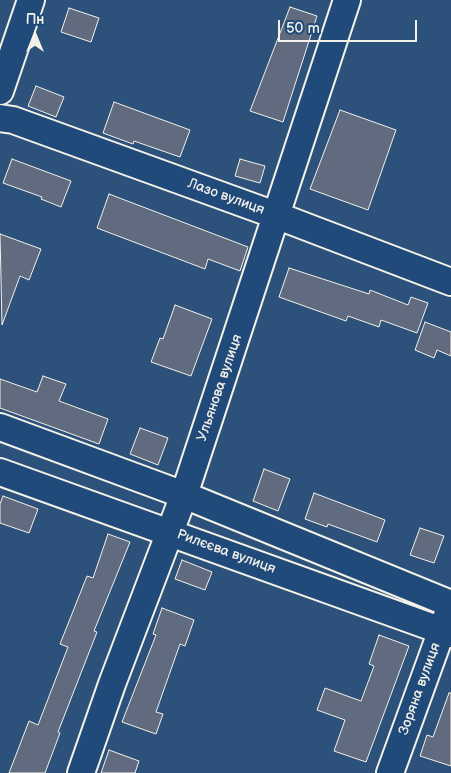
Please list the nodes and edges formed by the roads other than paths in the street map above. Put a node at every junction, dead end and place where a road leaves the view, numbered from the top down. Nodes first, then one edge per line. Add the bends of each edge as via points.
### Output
1 (31, 0) edge
2 (348, 0) edge
3 (0, 92) edge
4 (0, 118) edge
5 (278, 216) junction
6 (451, 282) edge
7 (0, 427) edge
8 (0, 472) edge
9 (184, 495) junction
10 (170, 532) junction
11 (451, 605) edge
12 (446, 633) edge
13 (81, 773) edge
14 (390, 773) edge

1 - 3 street
2 - 5 street, Ульянова вулиця
4 - 5 street, Лазо вулиця
5 - 6 street, Лазо вулиця
5 - 9 street, Ульянова вулиця
7 - 9 street
8 - 10 street, Рилєєва вулиця
9 - 10 street, Ульянова вулиця
9 - 11 street
10 - 12 street, Рилєєва вулиця
10 - 13 street, Ульянова вулиця
11 - 12 street, Зоряна вулиця
12 - 14 street, Зоряна вулиця

